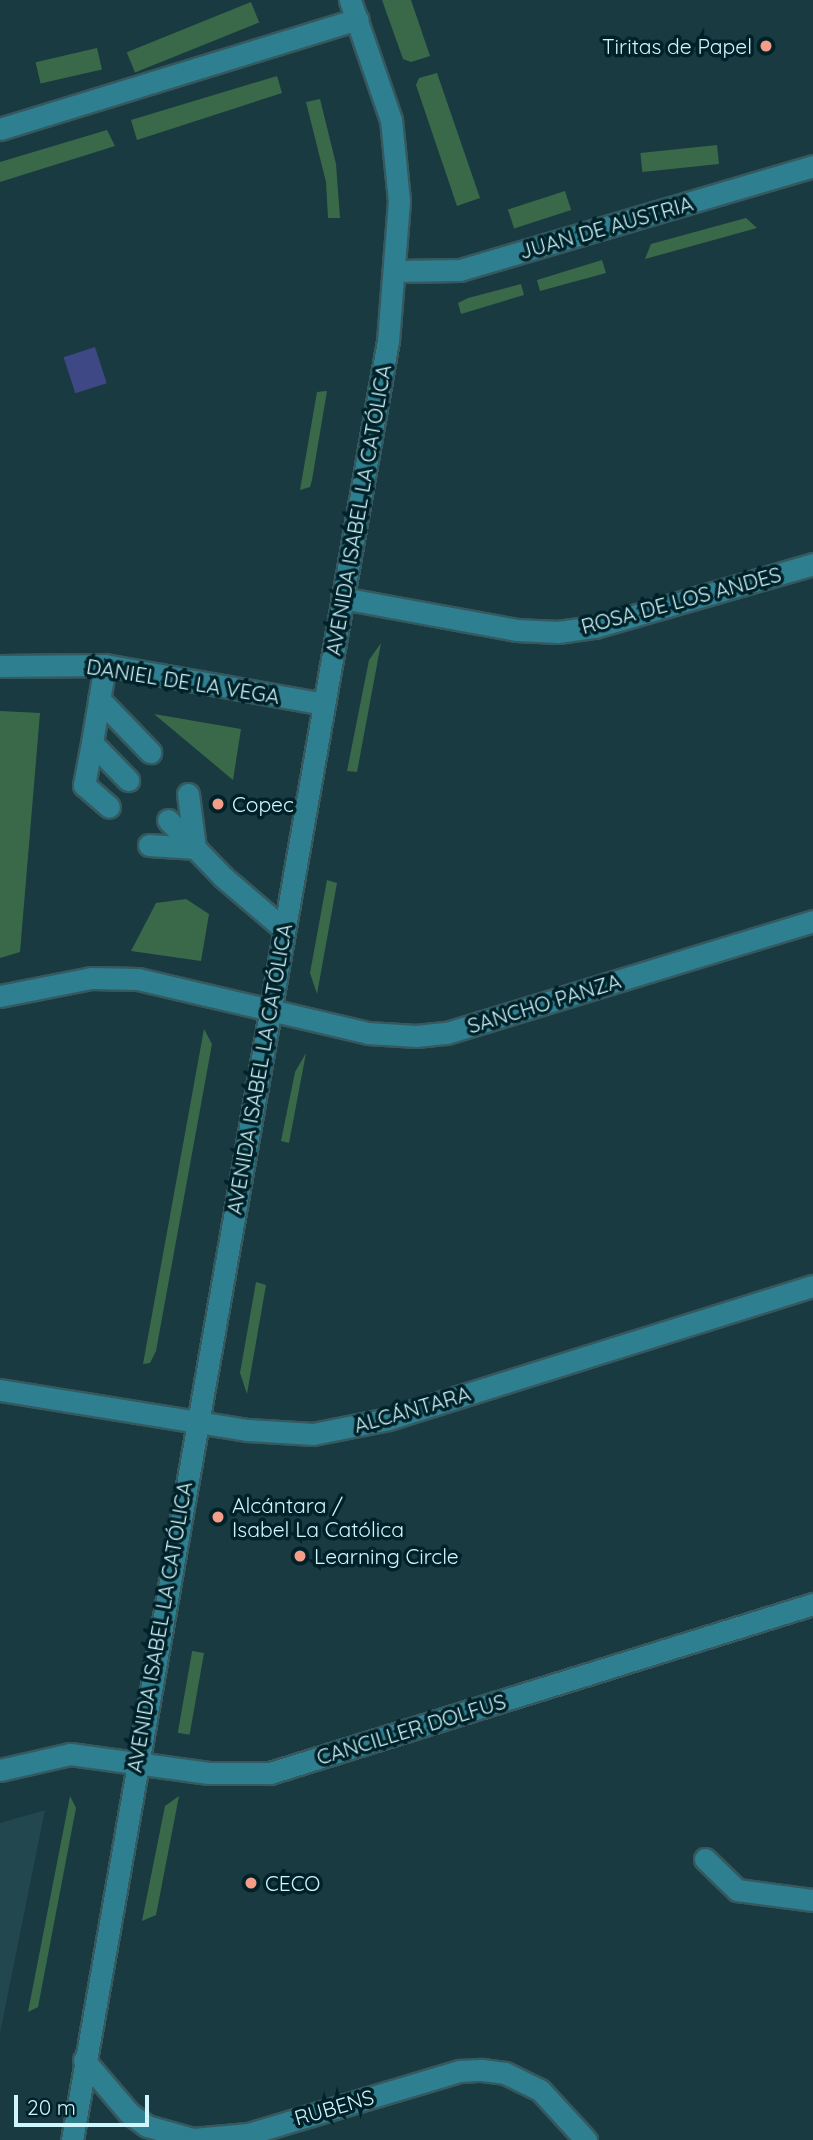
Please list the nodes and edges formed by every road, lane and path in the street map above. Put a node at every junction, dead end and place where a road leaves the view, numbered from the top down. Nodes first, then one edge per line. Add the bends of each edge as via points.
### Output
1 (353, 10) edge
2 (0, 129) edge
3 (813, 166) edge
4 (396, 271) junction
5 (813, 564) edge
6 (342, 598) junction
7 (105, 665) junction
8 (0, 666) edge
9 (99, 699) junction
10 (324, 704) junction
11 (92, 743) junction
12 (150, 752) dead end
13 (128, 780) dead end
14 (188, 794) dead end
15 (109, 807) dead end
16 (168, 820) dead end
17 (149, 845) dead end
18 (195, 848) junction
19 (813, 921) edge
20 (283, 928) junction
21 (0, 996) edge
22 (270, 1013) junction
23 (813, 1286) edge
24 (0, 1390) edge
25 (196, 1421) junction
26 (813, 1604) edge
27 (135, 1762) junction
28 (0, 1770) edge
29 (705, 1859) dead end
30 (813, 1899) edge
31 (84, 2060) junction
32 (226, 2138) edge
33 (72, 2140) edge
34 (586, 2140) edge

1 - 2 street
1 - 4 street, AVENIDA ISABEL LA CATÓLICA via 391,121 399,201
3 - 4 street, JUAN DE AUSTRIA via 460,270
4 - 6 street, AVENIDA ISABEL LA CATÓLICA via 388,341
5 - 6 street, ROSA DE LOS ANDES via 595,627 558,632 516,629
6 - 10 street, AVENIDA ISABEL LA CATÓLICA
7 - 8 street, DANIEL DE LA VEGA
7 - 9 street
7 - 10 street, DANIEL DE LA VEGA
9 - 11 street
9 - 12 street
10 - 20 street, AVENIDA ISABEL LA CATÓLICA
11 - 13 street
11 - 15 street via 84,785
14 - 18 street
16 - 18 street
17 - 18 street
18 - 20 street
19 - 22 street, SANCHO PANZA via 447,1033 368,1033
20 - 22 street, AVENIDA ISABEL LA CATÓLICA
21 - 22 street, SANCHO PANZA via 91,978 138,979
22 - 25 street, AVENIDA ISABEL LA CATÓLICA
23 - 25 street, ALCÁNTARA via 388,1419 313,1434
24 - 25 street, ALCÁNTARA
25 - 27 street, AVENIDA ISABEL LA CATÓLICA
26 - 27 street, CANCILLER DOLFUS via 270,1773 209,1773
27 - 28 street, CANCILLER DOLFUS via 70,1754
27 - 31 street, AVENIDA ISABEL LA CATÓLICA
29 - 30 street via 737,1890
31 - 32 street, RUBENS via 147,2126 193,2139
31 - 33 street, AVENIDA ISABEL LA CATÓLICA
32 - 34 street, RUBENS via 460,2071 482,2070 505,2073 540,2090

